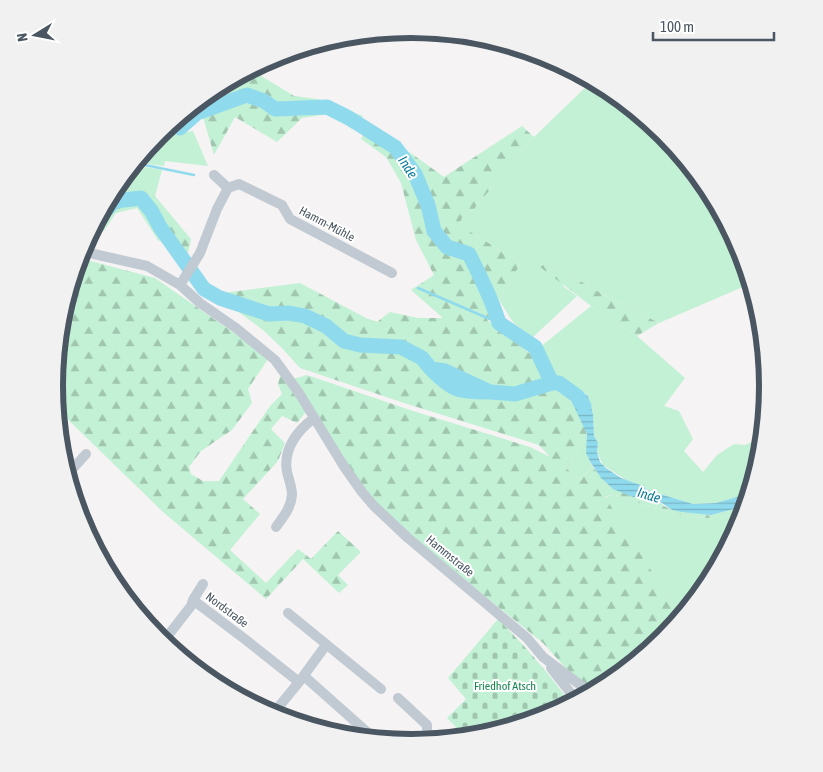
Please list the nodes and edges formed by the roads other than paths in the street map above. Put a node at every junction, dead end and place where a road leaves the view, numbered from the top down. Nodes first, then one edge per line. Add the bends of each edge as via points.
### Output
1 (214, 175) dead end
2 (228, 188) junction
3 (90, 254) edge
4 (392, 273) dead end
5 (183, 281) junction
6 (314, 418) junction
7 (86, 454) dead end
8 (73, 468) edge
9 (276, 527) dead end
10 (203, 584) dead end
11 (193, 600) junction
12 (288, 613) dead end
13 (168, 635) edge
14 (326, 645) junction
15 (543, 657) junction
16 (302, 679) junction
17 (381, 689) dead end
18 (585, 689) edge
19 (573, 695) edge
20 (398, 698) dead end
21 (277, 708) edge
22 (367, 732) edge
23 (429, 734) edge

1 - 2 street
2 - 4 street, Hamm-Mühle via 238,184 282,205 290,218
2 - 5 street via 200,253
3 - 5 street, Hammstraße via 147,266
5 - 6 street, Hammstraße via 200,302 275,360
6 - 9 street via 301,428 286,459 292,495 289,509
6 - 15 street, Hammstraße via 374,506 521,632
7 - 8 street
10 - 11 street, Nordstraße
11 - 13 street, Nordstraße via 192,606
11 - 16 street, Nordstraße
12 - 14 street
14 - 16 street
14 - 17 street
15 - 18 street, Hammstraße
15 - 19 street
16 - 21 street
16 - 22 street, Nordstraße
20 - 23 street via 428,725

